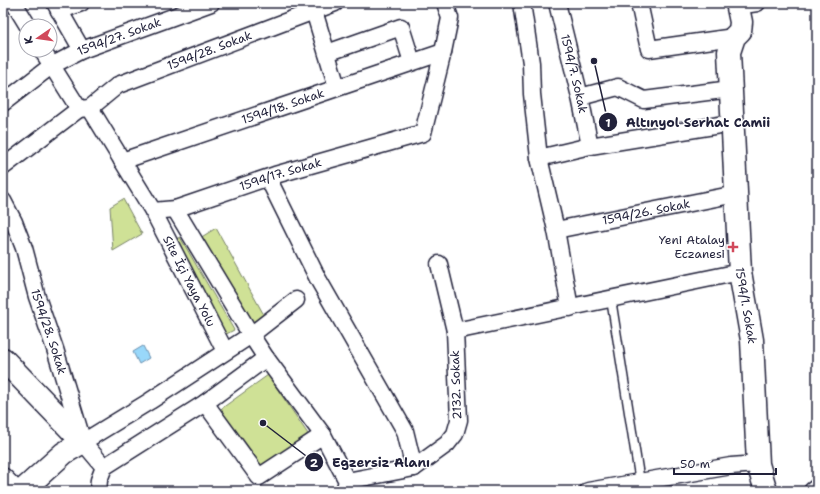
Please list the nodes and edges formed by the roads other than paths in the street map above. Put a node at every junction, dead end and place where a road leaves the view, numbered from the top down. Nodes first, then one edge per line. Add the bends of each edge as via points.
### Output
1 (15, 3) edge
2 (81, 3) edge
3 (211, 3) edge
4 (335, 3) edge
5 (522, 3) edge
6 (557, 3) edge
7 (639, 3) edge
8 (744, 4) edge
9 (57, 7) edge
10 (3, 11) edge
11 (314, 11) junction
12 (447, 11) edge
13 (23, 18) edge
14 (734, 37) junction
15 (82, 50) junction
16 (443, 52) junction
17 (327, 53) junction
18 (46, 58) edge
19 (412, 62) junction
20 (51, 66) junction
21 (338, 87) junction
22 (731, 89) junction
23 (580, 97) junction
24 (3, 103) edge
25 (84, 108) junction
26 (732, 123) junction
27 (590, 146) junction
28 (540, 158) junction
29 (122, 161) junction
30 (3, 167) edge
31 (268, 178) junction
32 (736, 194) junction
33 (3, 201) edge
34 (175, 209) junction
35 (153, 211) junction
36 (556, 230) junction
37 (439, 264) dead end
38 (740, 272) junction
39 (611, 299) junction
40 (296, 300) dead end
41 (570, 308) junction
42 (455, 331) junction
43 (251, 335) junction
44 (225, 351) junction
45 (266, 358) junction
46 (3, 359) edge
47 (205, 403) junction
48 (323, 435) junction
49 (83, 442) junction
50 (758, 464) junction
51 (104, 467) junction
52 (414, 468) junction
53 (3, 476) edge
54 (640, 482) junction
55 (345, 486) edge
56 (817, 487) edge
57 (18, 491) edge
58 (22, 491) edge
59 (98, 491) edge
60 (588, 491) edge
61 (766, 491) edge
62 (812, 491) edge

1 - 10 street
1 - 13 street
2 - 9 street
3 - 15 street, 1594/27. Sokak
4 - 11 street, 1594/28. Sokak
5 - 28 street via 531,63
6 - 23 street, 1594/7. Sokak
7 - 14 street via 649,49
8 - 14 street, 1594/1. Sokak via 740,31
9 - 15 street
11 - 17 street
11 - 25 street, 1594/28. Sokak via 118,85
12 - 16 street, 1594/17. Sokak
14 - 22 street, 1594/1. Sokak via 729,52
15 - 20 street, 1594/27. Sokak
16 - 19 street, 1594/18. Sokak
16 - 31 street, 1594/17. Sokak via 423,133
17 - 19 street via 401,27
17 - 21 street
18 - 20 street
19 - 21 street, 1594/18. Sokak
20 - 24 street, 1594/27. Sokak
20 - 25 street
21 - 29 street, 1594/18. Sokak
22 - 23 street via 644,100 618,87
22 - 26 street, 1594/1. Sokak
23 - 27 street, 1594/7. Sokak
25 - 29 street
25 - 30 street, 1594/28. Sokak
26 - 27 street
26 - 32 street, 1594/1. Sokak
27 - 28 street
28 - 36 street
29 - 35 street
31 - 34 street, 1594/17. Sokak
31 - 52 street via 318,279 404,431
32 - 36 street, 1594/26. Sokak
32 - 38 street, 1594/1. Sokak
33 - 49 street, 1594/28. Sokak via 24,248
34 - 35 street, 1594/17. Sokak
34 - 43 street
35 - 44 street, Site İçi Yaya Yolu
36 - 41 street
37 - 42 street, 2132. Sokak
38 - 39 street
38 - 50 street, 1594/1. Sokak via 752,340
39 - 41 street
39 - 54 lane
40 - 43 street
41 - 42 street
42 - 52 street, 2132. Sokak via 459,420 455,434 448,444
43 - 44 street
43 - 45 street
44 - 49 street
45 - 47 street
45 - 48 street
46 - 49 street
47 - 48 street via 259,477
47 - 51 street
48 - 55 street
49 - 51 street
49 - 58 street via 64,453
50 - 54 street via 731,466
50 - 61 street, 1594/1. Sokak
51 - 59 street
52 - 55 street, 2132. Sokak
53 - 57 street
54 - 60 street
56 - 62 street

